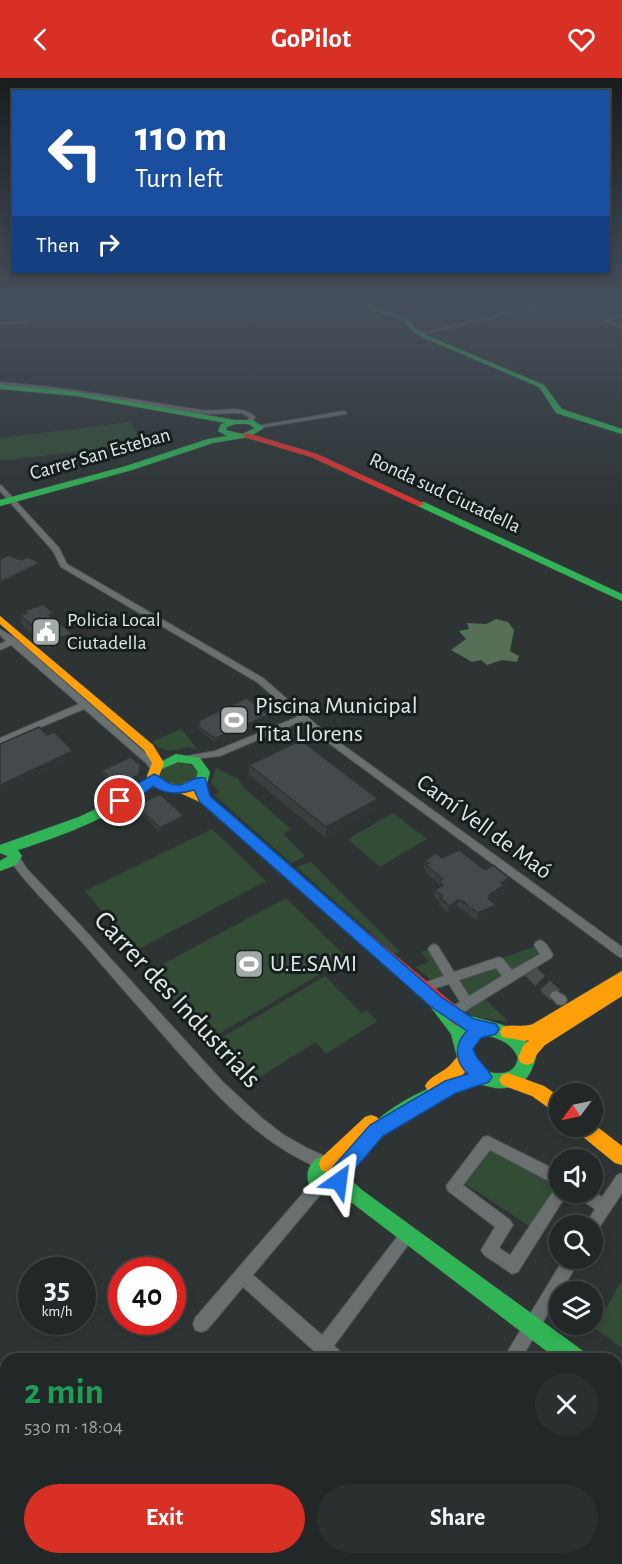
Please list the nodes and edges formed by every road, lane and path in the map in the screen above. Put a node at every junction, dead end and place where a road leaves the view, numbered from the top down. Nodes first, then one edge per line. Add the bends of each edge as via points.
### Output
1 (505, 370) edge
2 (0, 387) edge
3 (344, 413) dead end
4 (242, 429) junction
5 (622, 432) edge
6 (0, 488) edge
7 (5, 501) edge
8 (622, 590) edge
9 (622, 598) edge
10 (0, 619) edge
11 (0, 631) edge
12 (13, 641) junction
13 (0, 647) edge
14 (85, 705) junction
15 (302, 718) junction
16 (0, 741) edge
17 (149, 748) junction
18 (224, 751) junction
19 (172, 758) junction
20 (190, 758) junction
21 (202, 775) junction
22 (157, 776) junction
23 (183, 789) junction
24 (205, 798) junction
25 (7, 857) edge
26 (540, 945) dead end
27 (434, 949) dead end
28 (622, 953) edge
29 (622, 976) edge
30 (452, 978) junction
31 (510, 978) junction
32 (430, 985) dead end
33 (622, 988) edge
34 (435, 1002) junction
35 (490, 1029) junction
36 (505, 1031) junction
37 (465, 1054) junction
38 (527, 1058) junction
39 (483, 1077) junction
40 (508, 1080) junction
41 (549, 1100) edge
42 (597, 1137) edge
43 (301, 1155) junction
44 (622, 1157) edge
45 (327, 1164) junction
46 (549, 1173) edge
47 (340, 1177) junction
48 (622, 1180) edge
49 (318, 1181) junction
50 (554, 1203) edge
51 (598, 1203) edge
52 (604, 1207) junction
53 (599, 1215) edge
54 (408, 1234) junction
55 (566, 1269) edge
56 (243, 1277) junction
57 (201, 1324) dead end
58 (531, 1325) junction
59 (323, 1347) junction
60 (330, 1353) edge
61 (515, 1353) edge
62 (567, 1353) edge

1 - 5 main road via 542,386 559,411
2 - 4 main road, Ronda sud Ciutadella via 105,402
2 - 4 street via 102,394 209,413 243,412 252,417
3 - 4 street
4 - 7 main road, Carrer San Esteban via 129,468
4 - 8 main road, Ronda sud Ciutadella via 310,448 370,472
4 - 9 main road, Ronda sud Ciutadella via 333,463
6 - 7 street, Camí Vell de Maó
7 - 15 street, Camí Vell de Maó via 56,550 64,565 243,668
10 - 17 main road
11 - 12 street
12 - 13 street
12 - 14 street
14 - 16 street
14 - 22 street via 149,761
15 - 18 street
15 - 28 street, Camí Vell de Maó
17 - 19 main road
17 - 22 main road via 156,757
18 - 20 street
18 - 21 street via 205,764
19 - 20 main road
19 - 22 main road
20 - 21 main road via 197,761
21 - 23 main road
21 - 24 main road via 199,786
22 - 23 main road
22 - 25 main road via 133,794
23 - 24 main road
24 - 34 main road
25 - 43 street, Carrer des Industrials via 214,1084
26 - 31 street via 547,955
27 - 30 street
29 - 36 main road via 539,1029 525,1034
30 - 31 street via 499,962
30 - 31 street via 463,1006
30 - 32 street
33 - 38 main road via 539,1040
34 - 35 main road via 470,1025
34 - 37 main road via 458,1031
35 - 36 main road
35 - 37 main road via 476,1033 466,1043
36 - 38 main road via 523,1045
37 - 39 main road via 472,1069
37 - 45 main road via 461,1067 447,1079 371,1124
38 - 40 main road via 523,1071
39 - 40 main road
39 - 47 main road via 451,1086 377,1130
40 - 41 main road
42 - 44 main road
43 - 45 street, Carrer des Industrials
43 - 49 street, Carrer des Industrials
45 - 47 main road via 336,1167
45 - 49 main road via 317,1170
46 - 50 street via 488,1142 453,1186 505,1225 489,1250 512,1266
47 - 49 main road via 333,1186
47 - 54 main road
48 - 52 street
49 - 56 street
51 - 52 street
52 - 53 street
54 - 58 main road
54 - 59 street
55 - 58 street
56 - 57 street
56 - 59 street
58 - 61 street
58 - 62 main road
59 - 60 street

